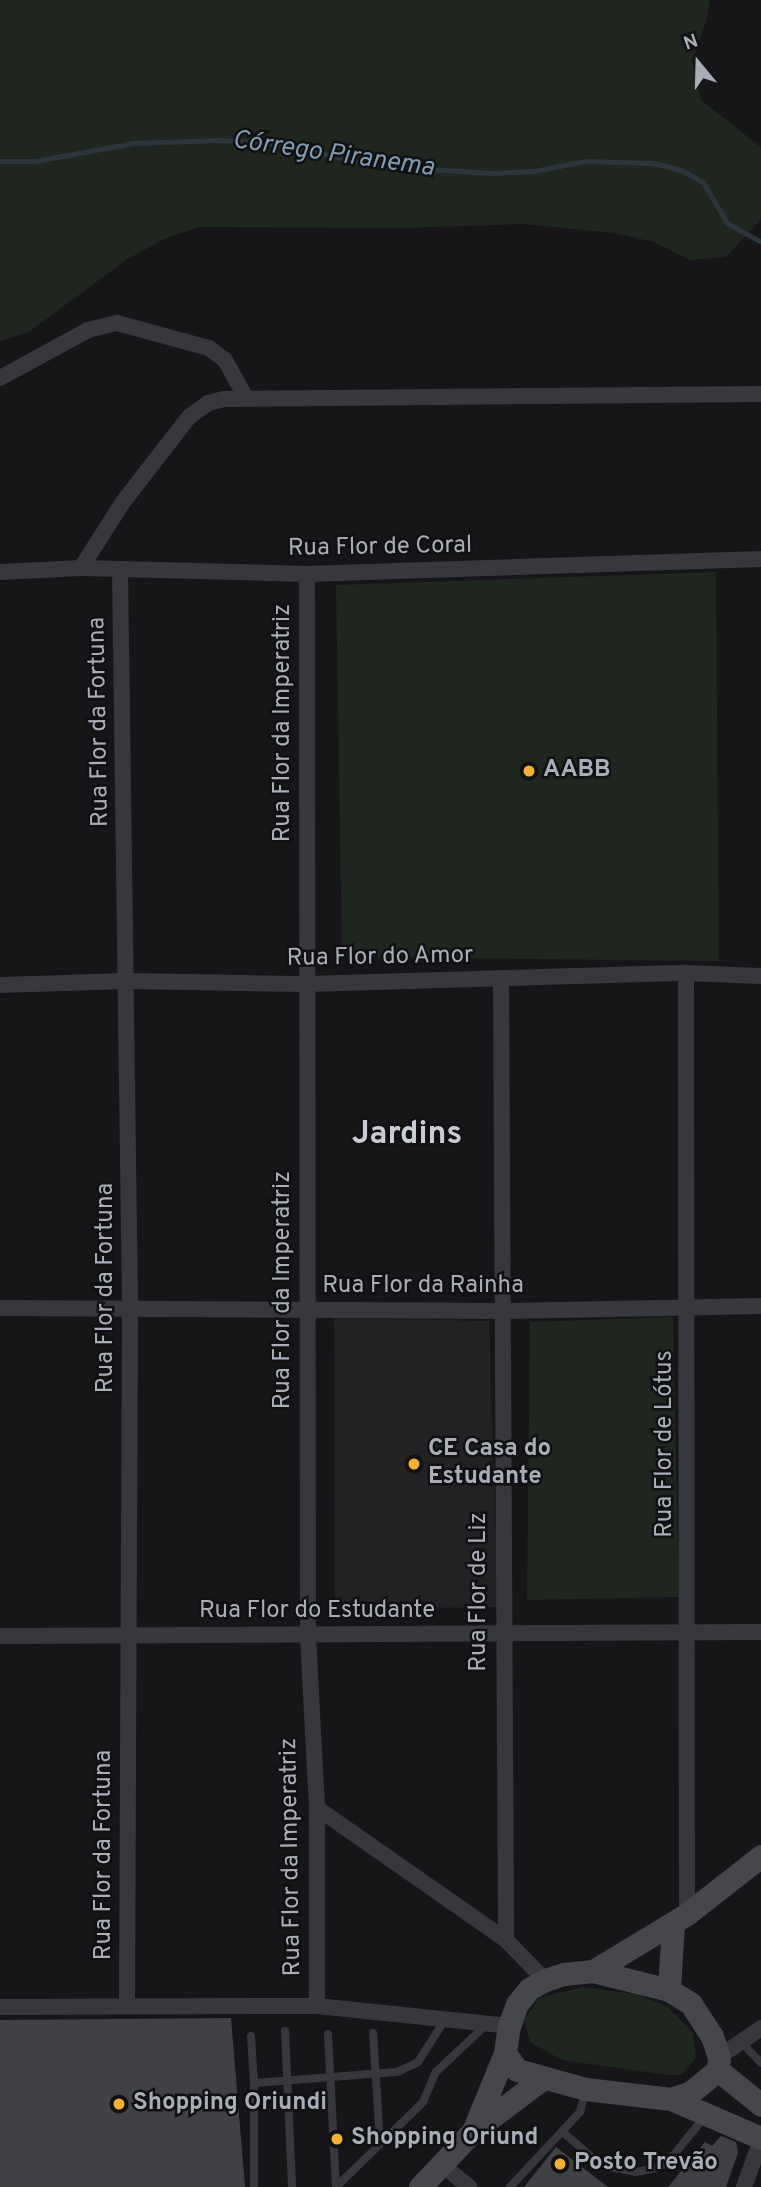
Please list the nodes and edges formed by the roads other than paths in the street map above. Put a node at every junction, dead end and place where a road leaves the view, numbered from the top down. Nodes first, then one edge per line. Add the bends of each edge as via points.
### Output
1 (0, 378) edge
2 (761, 394) edge
3 (246, 398) junction
4 (761, 559) edge
5 (81, 568) junction
6 (120, 570) junction
7 (0, 572) edge
8 (307, 574) junction
9 (686, 973) junction
10 (761, 976) edge
11 (501, 978) junction
12 (128, 981) junction
13 (307, 984) junction
14 (0, 985) edge
15 (761, 1306) edge
16 (689, 1307) junction
17 (0, 1308) edge
18 (307, 1308) junction
19 (130, 1309) junction
20 (503, 1311) junction
21 (761, 1632) edge
22 (503, 1634) junction
23 (688, 1634) junction
24 (0, 1636) edge
25 (128, 1636) junction
26 (309, 1636) junction
27 (317, 1808) junction
28 (761, 1856) edge
29 (680, 1919) junction
30 (506, 1940) junction
31 (593, 1971) junction
32 (545, 1980) junction
33 (669, 1990) junction
34 (127, 2006) junction
35 (317, 2006) junction
36 (0, 2007) edge
37 (446, 2018) junction
38 (499, 2024) junction
39 (761, 2028) edge
40 (285, 2031) dead end
41 (373, 2033) dead end
42 (328, 2034) dead end
43 (251, 2035) dead end
44 (741, 2042) junction
45 (505, 2053) junction
46 (761, 2063) edge
47 (719, 2064) junction
48 (375, 2073) junction
49 (332, 2077) junction
50 (542, 2079) junction
51 (288, 2080) junction
52 (254, 2083) junction
53 (586, 2089) junction
54 (671, 2099) junction
55 (761, 2105) edge
56 (708, 2114) junction
57 (473, 2131) junction
58 (564, 2133) junction
59 (761, 2139) edge
60 (380, 2142) junction
61 (441, 2164) junction
62 (254, 2187) edge
63 (292, 2187) edge
64 (336, 2187) edge
65 (420, 2187) edge
66 (469, 2187) edge
67 (510, 2187) edge
68 (744, 2187) edge

1 - 3 street via 88,330 117,323 209,348 225,360
2 - 3 street
3 - 5 street via 208,403 189,417 123,502
4 - 8 street, Rua Flor de Coral
5 - 6 street, Rua Flor de Coral
5 - 7 street, Rua Flor de Coral
6 - 8 street, Rua Flor de Coral
6 - 12 street, Rua Flor da Fortuna
8 - 13 street, Rua Flor da Imperatriz
9 - 10 street, Rua Flor do Amor
9 - 11 street, Rua Flor do Amor
9 - 16 street, Rua Flor de Lótus
11 - 13 street, Rua Flor do Amor
11 - 20 street, Rua Flor de Liz
12 - 13 street, Rua Flor do Amor
12 - 14 street, Rua Flor do Amor
12 - 19 street, Rua Flor da Fortuna
13 - 18 street, Rua Flor da Imperatriz
15 - 16 street, Rua Flor da Rainha
16 - 20 street, Rua Flor da Rainha
16 - 23 street, Rua Flor de Lótus
17 - 19 street, Rua Flor da Rainha
18 - 19 street, Rua Flor da Rainha
18 - 20 street, Rua Flor da Rainha
18 - 26 street, Rua Flor da Imperatriz
19 - 25 street, Rua Flor da Fortuna
20 - 22 street, Rua Flor de Liz
21 - 23 street, Rua Flor do Estudante
22 - 23 street, Rua Flor do Estudante
22 - 26 street, Rua Flor do Estudante
22 - 30 street, Rua Flor de Liz
23 - 29 street, Rua Flor de Lótus
24 - 25 street, Rua Flor do Estudante
25 - 26 street, Rua Flor do Estudante
25 - 34 street, Rua Flor da Fortuna
26 - 27 street, Rua Flor da Imperatriz
27 - 30 street
27 - 35 street, Rua Flor da Imperatriz
28 - 29 main road
29 - 31 main road
29 - 33 main road
30 - 32 street
31 - 32 main road
31 - 33 main road
32 - 38 main road via 529,1989
33 - 47 main road via 705,2020
34 - 35 street
34 - 36 street
35 - 37 street
37 - 38 street
37 - 48 lane via 418,2062 397,2072
38 - 45 main road
38 - 60 lane via 436,2072 423,2102
39 - 44 street
40 - 51 lane
41 - 48 lane
42 - 49 lane
43 - 52 lane
44 - 46 lane
44 - 47 street
45 - 50 main road via 517,2070
45 - 57 main road
47 - 54 main road via 691,2092
47 - 55 main road
48 - 49 lane
48 - 60 lane
49 - 51 lane
49 - 64 lane
50 - 53 main road
50 - 57 main road
51 - 52 lane
51 - 63 lane
52 - 62 lane
53 - 54 main road
53 - 58 lane via 580,2112
54 - 56 main road
56 - 58 lane via 668,2162 636,2172 609,2167
56 - 59 main road
57 - 61 main road
58 - 67 lane
59 - 68 street
60 - 64 lane
61 - 65 main road
61 - 66 street

